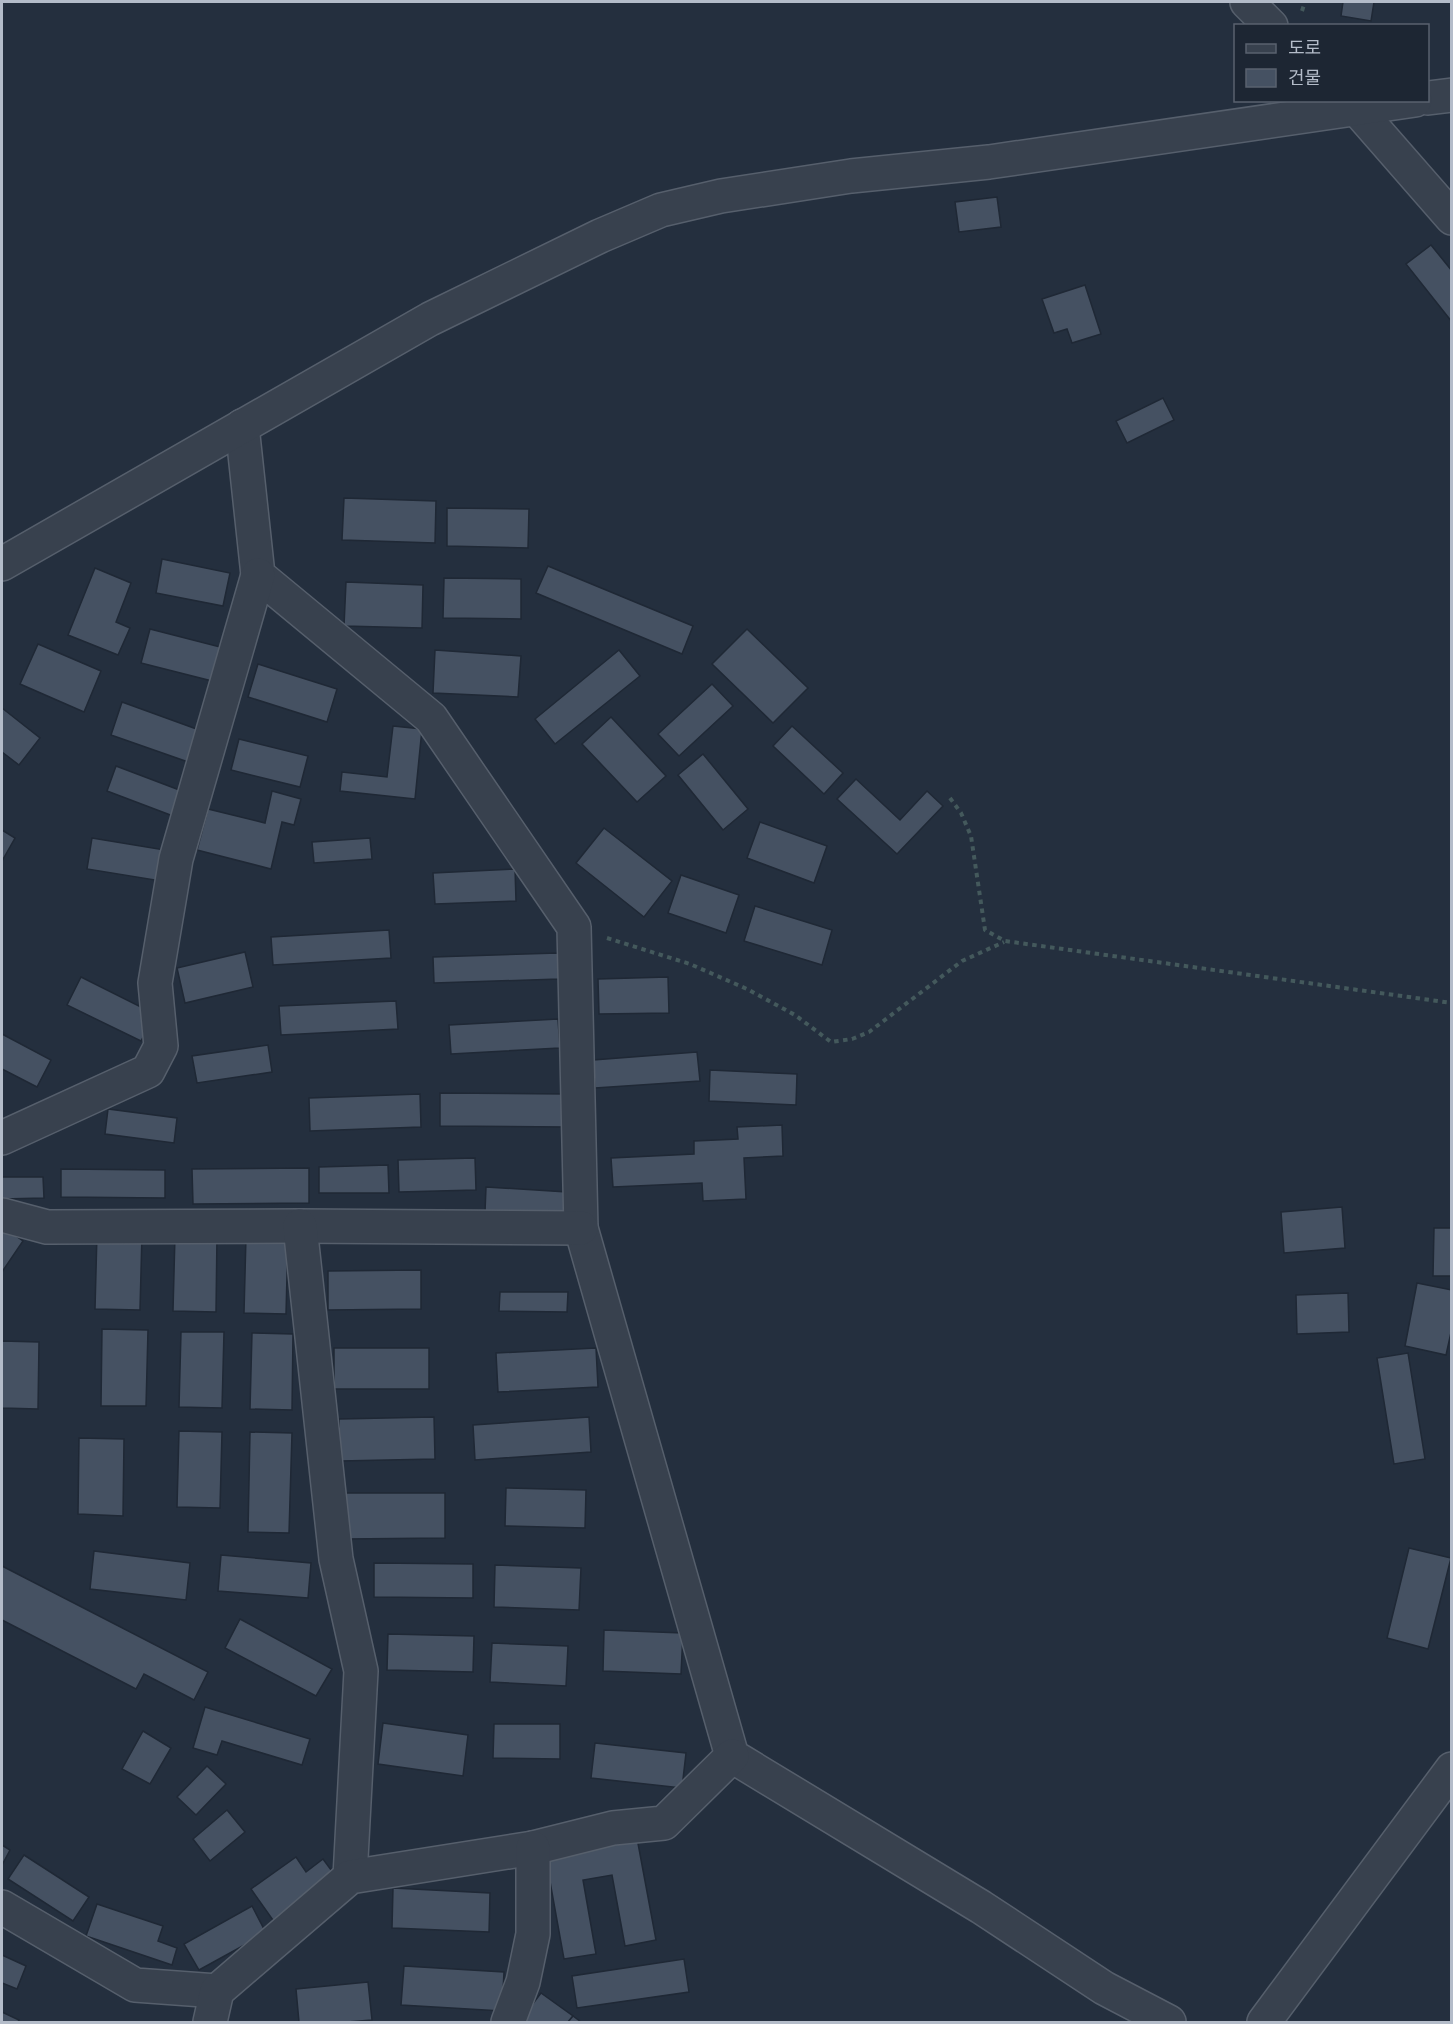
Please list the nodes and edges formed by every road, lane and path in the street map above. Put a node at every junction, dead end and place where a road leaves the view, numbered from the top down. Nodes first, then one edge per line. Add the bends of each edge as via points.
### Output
1 (1248, 2) edge
2 (1269, 24) edge
3 (1452, 94) edge
4 (1429, 98) edge
5 (1391, 102) edge
6 (1354, 105) edge
7 (1452, 218) edge
8 (242, 426) junction
9 (2, 564) edge
10 (258, 575) junction
11 (950, 798) dead end
12 (574, 927) junction
13 (1005, 941) junction
14 (1452, 1003) edge
15 (2, 1138) edge
16 (2, 1215) edge
17 (300, 1226) junction
18 (581, 1228) junction
19 (732, 1756) junction
20 (1452, 1769) edge
21 (532, 1848) junction
22 (350, 1877) junction
23 (2, 1907) edge
24 (217, 1991) junction
25 (210, 2022) edge
26 (508, 2022) edge
27 (1169, 2022) edge
28 (1264, 2022) edge

1 - 2 street
3 - 4 street
5 - 6 street
6 - 7 street
6 - 8 street via 989,162 851,176 721,196 661,210 430,319
8 - 9 street
8 - 10 street
10 - 12 street via 431,718
10 - 15 street via 176,859 155,983 161,1046 148,1071
11 - 13 path via 971,836 985,930
12 - 13 path via 690,964 747,989 795,1015 831,1042 870,1032 962,961
12 - 18 street
13 - 14 path
16 - 17 street via 46,1227
17 - 18 street
17 - 22 street via 336,1559 361,1671
18 - 19 street
19 - 21 street via 664,1823 613,1828
19 - 27 street via 981,1907 1104,1988
20 - 28 street
21 - 22 street
21 - 26 street via 532,1934 523,1982
22 - 24 street
23 - 24 street via 135,1985
24 - 25 street

